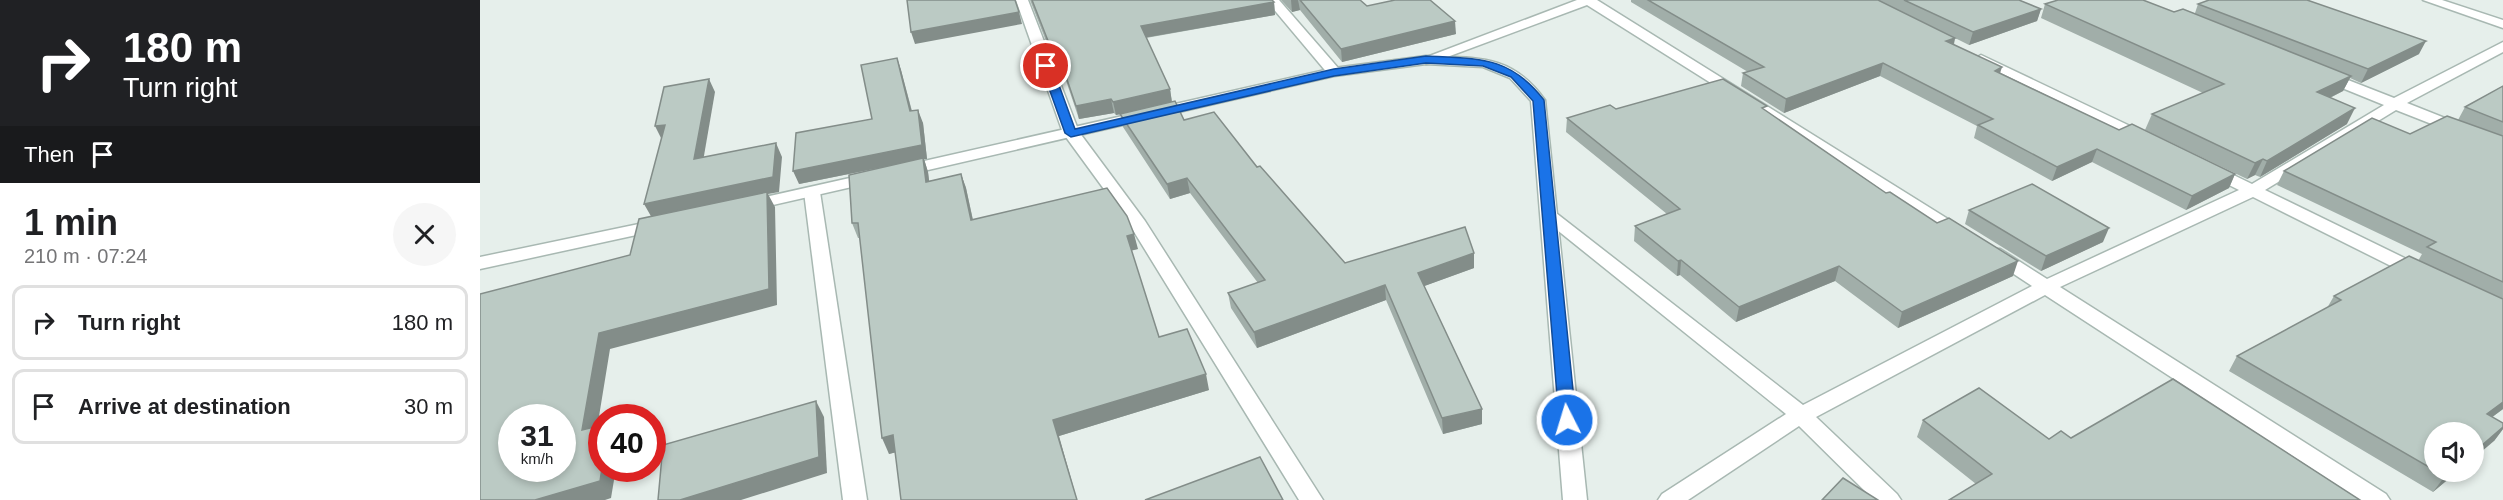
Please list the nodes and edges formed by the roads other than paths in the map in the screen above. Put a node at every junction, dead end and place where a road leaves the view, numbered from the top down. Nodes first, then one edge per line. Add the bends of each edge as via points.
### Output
1 (1022, 0) edge
2 (1273, 0) edge
3 (1589, 0) edge
4 (2429, 0) edge
5 (2503, 24) edge
6 (2503, 46) edge
7 (1967, 51) edge
8 (1426, 60) junction
9 (2308, 69) edge
10 (1334, 72) junction
11 (2395, 104) junction
12 (1071, 133) junction
13 (2157, 144) edge
14 (2503, 147) edge
15 (2199, 165) edge
16 (2252, 190) junction
17 (812, 192) junction
18 (732, 209) edge
19 (1550, 217) junction
20 (675, 221) edge
21 (480, 263) edge
22 (2430, 277) edge
23 (2047, 286) junction
24 (1801, 415) junction
25 (855, 500) edge
26 (1311, 500) edge
27 (1575, 500) edge
28 (1670, 500) edge
29 (1889, 500) edge
30 (2378, 500) edge

1 - 12 street
2 - 10 street
3 - 8 street
3 - 23 street
4 - 5 street
6 - 11 street
7 - 13 street
8 - 10 street
8 - 19 street via 1485,63 1515,75 1538,100
9 - 11 street
10 - 12 street
11 - 14 street
11 - 16 street
12 - 17 street
12 - 26 street via 1136,221
15 - 16 street
16 - 22 street
16 - 23 street
17 - 18 street
17 - 25 street
19 - 24 street
19 - 27 street
20 - 21 street
23 - 24 street
23 - 30 street
24 - 28 street
24 - 29 street

